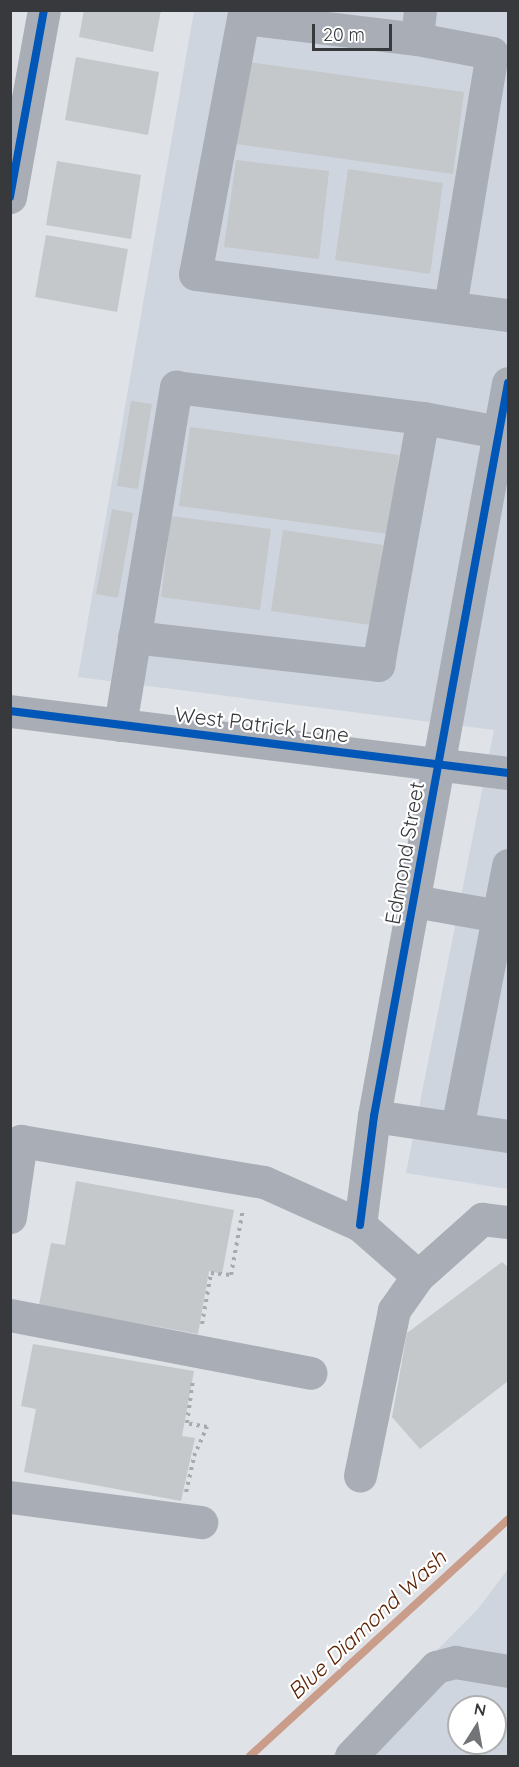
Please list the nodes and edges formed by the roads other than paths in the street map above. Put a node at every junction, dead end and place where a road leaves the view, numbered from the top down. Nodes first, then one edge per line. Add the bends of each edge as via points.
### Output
1 (44, 10) edge
2 (419, 25) edge
3 (16, 135) edge
4 (10, 197) edge
5 (450, 307) junction
6 (508, 315) edge
7 (508, 385) edge
8 (423, 418) junction
9 (499, 432) junction
10 (134, 637) junction
11 (10, 711) edge
12 (120, 725) junction
13 (439, 763) junction
14 (508, 773) edge
15 (508, 865) edge
16 (414, 901) junction
17 (499, 916) junction
18 (374, 1116) junction
19 (457, 1128) junction
20 (508, 1136) edge
21 (10, 1217) edge
22 (508, 1222) edge
23 (360, 1225) junction
24 (418, 1276) junction
25 (10, 1315) edge
26 (310, 1373) dead end
27 (360, 1476) dead end
28 (10, 1497) edge
29 (193, 1510) road end
30 (508, 1671) edge
31 (351, 1756) edge

1 - 3 street
2 - 5 street via 492,52
2 - 5 street via 243,18 195,274
3 - 4 street
5 - 6 street
7 - 9 street, Edmond Street
8 - 9 street
8 - 10 street via 378,665
8 - 10 street via 176,387
9 - 13 street, Edmond Street
10 - 12 street
11 - 12 street, West Patrick Lane
12 - 13 street, West Patrick Lane
13 - 14 street, West Patrick Lane
13 - 16 street, Edmond Street
15 - 17 street
16 - 17 street
16 - 18 street, Edmond Street
17 - 19 street
18 - 19 street
18 - 23 street, Edmond Street
19 - 20 street
21 - 23 street via 21,1141 264,1182
22 - 24 street via 482,1219
23 - 24 street
24 - 27 street via 394,1310
25 - 26 street
28 - 29 street
30 - 31 street via 455,1662 436,1667

